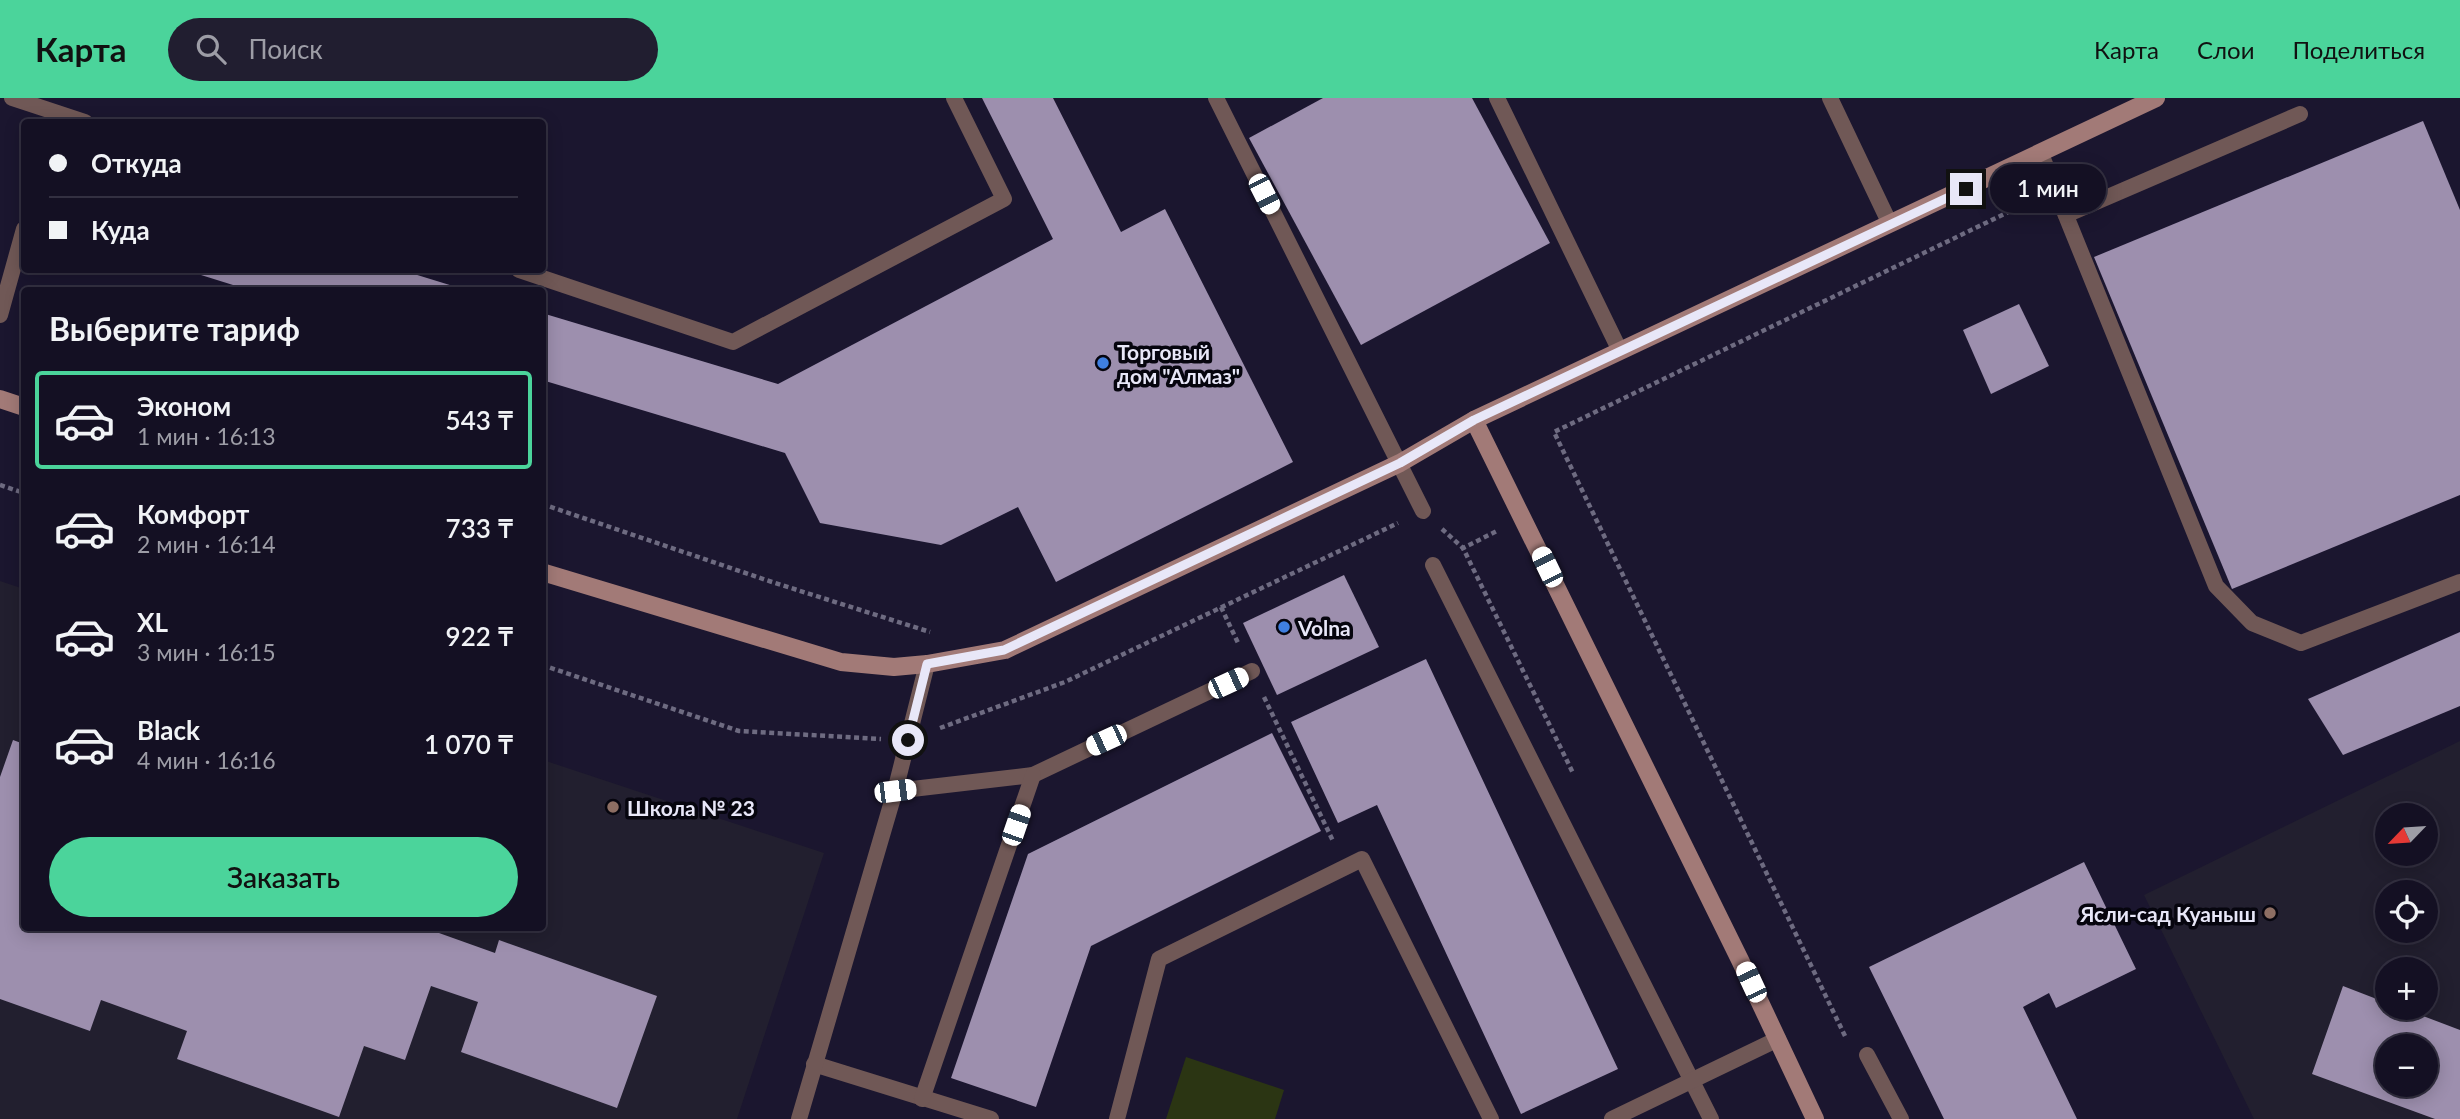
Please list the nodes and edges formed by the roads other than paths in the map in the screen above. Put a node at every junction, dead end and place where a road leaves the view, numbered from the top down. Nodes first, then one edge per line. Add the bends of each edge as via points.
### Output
1 (12, 98) edge
2 (954, 98) edge
3 (1216, 98) edge
4 (1497, 98) edge
5 (1830, 98) edge
6 (2156, 98) edge
7 (2300, 114) dead end
8 (56, 118) edge
9 (2041, 153) junction
10 (2066, 215) junction
11 (1890, 224) junction
12 (21, 240) edge
13 (528, 273) edge
14 (0, 315) edge
15 (1620, 351) junction
16 (0, 399) edge
17 (21, 406) edge
18 (1474, 420) junction
19 (1400, 463) junction
20 (1423, 511) dead end
21 (1433, 565) road end
22 (546, 573) edge
23 (2460, 582) edge
24 (927, 664) junction
25 (1252, 671) road end
26 (1033, 775) junction
27 (895, 791) junction
28 (1778, 1039) junction
29 (1867, 1055) dead end
30 (814, 1064) junction
31 (1692, 1080) junction
32 (922, 1099) junction
33 (799, 1119) edge
34 (991, 1119) edge
35 (1116, 1119) edge
36 (1491, 1119) edge
37 (1612, 1119) edge
38 (1711, 1119) edge
39 (1815, 1119) edge
40 (1900, 1119) edge

1 - 8 lane
2 - 13 lane via 1004,199 733,342
3 - 19 lane
4 - 15 lane
5 - 11 lane
6 - 9 street
7 - 10 lane
9 - 10 lane
9 - 11 street
10 - 23 lane via 2216,586 2252,624 2301,643
11 - 15 street
12 - 14 lane
15 - 18 street
16 - 17 street
18 - 19 street
18 - 28 street
19 - 20 lane
19 - 24 street via 1004,650
21 - 31 lane
22 - 24 street via 841,662 894,667
24 - 27 lane
25 - 26 lane
26 - 27 lane
26 - 32 lane
27 - 30 lane
28 - 31 lane
28 - 39 street
29 - 40 lane
30 - 32 lane
30 - 33 lane
31 - 37 lane
31 - 38 lane
32 - 34 lane
35 - 36 lane via 1159,959 1362,859

